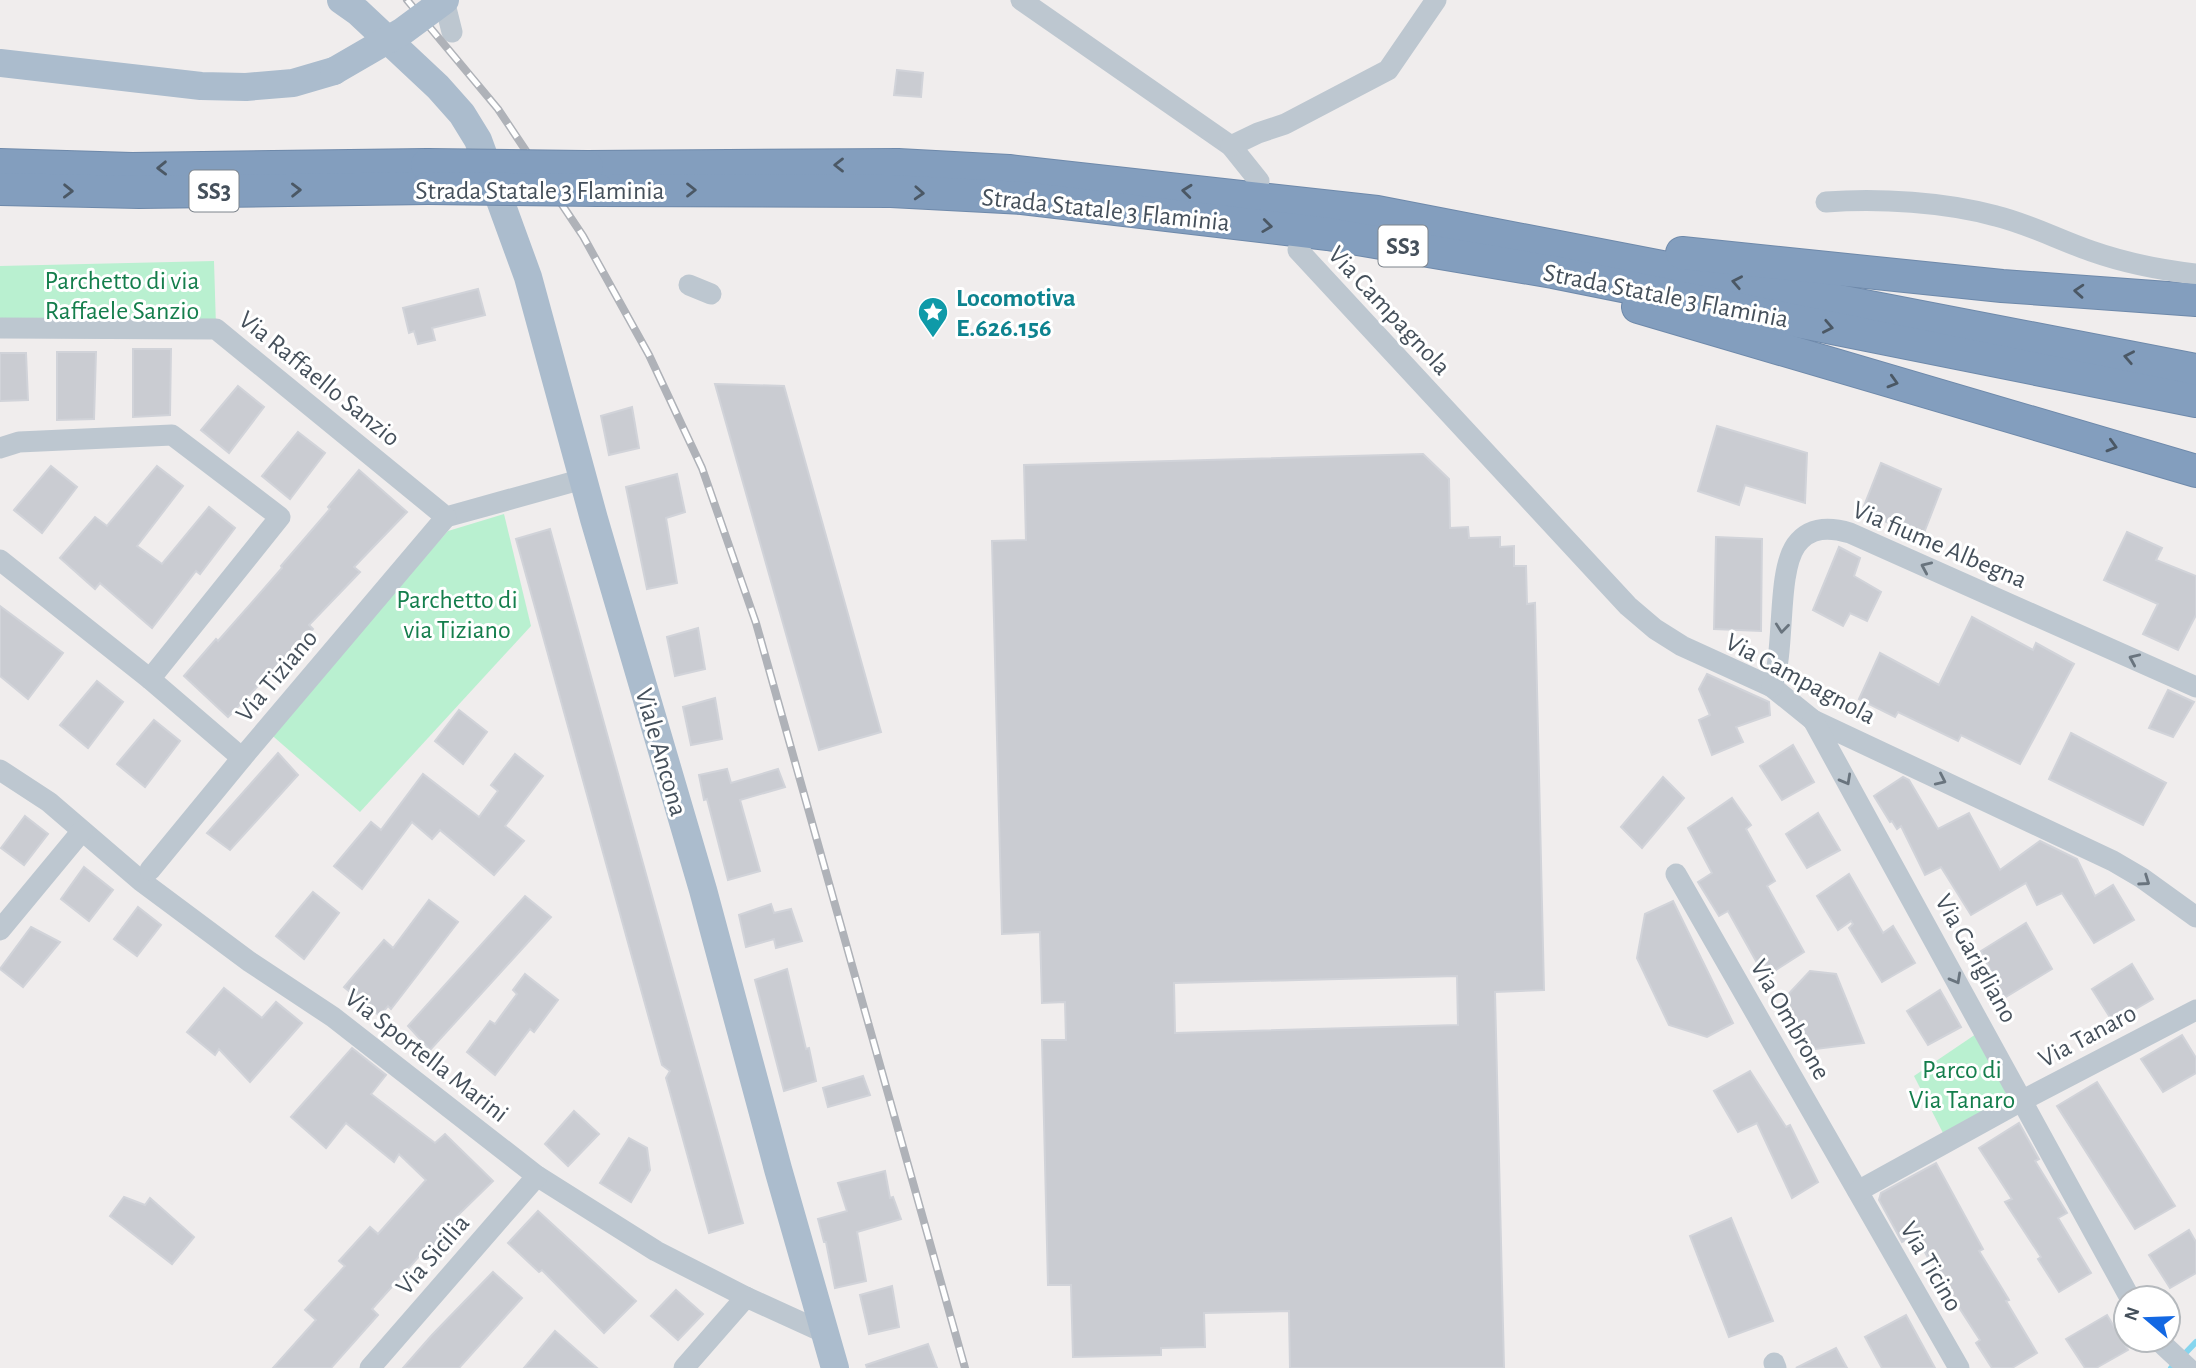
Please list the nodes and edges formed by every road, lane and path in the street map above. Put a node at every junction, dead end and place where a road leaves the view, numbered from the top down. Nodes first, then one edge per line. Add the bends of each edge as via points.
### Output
1 (341, 0) edge
2 (444, 0) edge
3 (1021, 0) edge
4 (1436, 0) edge
5 (452, 32) dead end
6 (0, 63) edge
7 (1231, 146) junction
8 (0, 165) edge
9 (427, 177) junction
10 (593, 178) junction
11 (1259, 181) dead end
12 (0, 189) edge
13 (1826, 202) dead end
14 (1377, 212) junction
15 (1403, 246) junction
16 (1298, 250) dead end
17 (2196, 274) edge
18 (689, 285) dead end
19 (711, 293) dead end
20 (2196, 300) edge
21 (0, 328) edge
22 (2196, 370) edge
23 (2196, 401) edge
24 (0, 448) edge
25 (2196, 471) edge
26 (583, 479) junction
27 (446, 517) junction
28 (0, 560) edge
29 (150, 679) junction
30 (1772, 687) junction
31 (2196, 687) edge
32 (1813, 720) junction
33 (242, 758) junction
34 (0, 764) edge
35 (0, 770) edge
36 (22, 782) junction
37 (82, 831) junction
38 (150, 870) dead end
39 (1676, 874) dead end
40 (2196, 917) edge
41 (0, 930) edge
42 (2196, 1010) edge
43 (2023, 1100) junction
44 (537, 1176) junction
45 (1858, 1191) junction
46 (2122, 1284) edge
47 (746, 1297) junction
48 (825, 1333) junction
49 (370, 1368) edge
50 (684, 1368) edge
51 (835, 1368) edge
52 (1959, 1368) edge

1 - 26 main road, Viale Ancona via 438,87 478,140 528,277
2 - 5 street
2 - 6 main road, bridge via 403,32 334,71 293,83 201,86
3 - 7 street
4 - 7 street via 1388,70 1285,124
7 - 11 street
9 -> 8 highway, Strada Statale 3 Flaminia / SS3
9 - 10 highway, Strada Statale 3 Flaminia / SS3, bridge
12 -> 9 highway, Strada Statale 3 Flaminia / SS3 via 139,192
14 -> 10 highway, Strada Statale 3 Flaminia / SS3 via 1009,171 898,165
10 -> 15 highway, Strada Statale 3 Flaminia / SS3 via 1022,198
13 - 17 street via 1893,201 1976,211 2020,222 2095,253
20 -> 14 highway via 2002,286 1667,251 1483,218
22 -> 14 highway, Strada Statale 3 Flaminia / SS3
15 -> 23 highway, Strada Statale 3 Flaminia / SS3 via 1553,271
15 -> 25 highway via 1476,270 1585,292
16 - 30 street, Via Campagnola via 1628,606 1682,646
18 - 19 street
21 - 27 street, Via Raffaello Sanzio via 216,329
24 - 29 street via 19,442 172,435 280,517
26 - 27 street
26 - 48 main road, Viale Ancona
27 - 33 street, Via Tiziano
28 - 29 street
29 - 33 street
31 -> 30 street, Via fiume Albegna via 1835,528 1820,528 1796,545 1786,578
30 - 32 street, Via Campagnola
32 -> 40 street, Via Campagnola via 2113,861
32 -> 43 street, Via Garigliano
33 - 38 street, Via Tiziano
34 - 36 street, Via Sportella Marini
35 - 36 street, Via Sportella Marini
36 - 37 street, Via Sportella Marini
37 - 41 street
37 - 44 street, Via Sportella Marini via 163,897 333,1017
39 - 45 street, Via Ombrone
42 - 43 street, Via Tanaro
43 - 45 street, Via Tanaro
43 - 46 street, Via Garigliano
44 - 47 street, Via Sportella Marini via 656,1251
44 - 49 street, Via Sicilia
45 - 52 street, Via Ticino
47 - 48 street, Via Sportella Marini
47 - 50 street
48 - 51 main road, Viale Ancona

